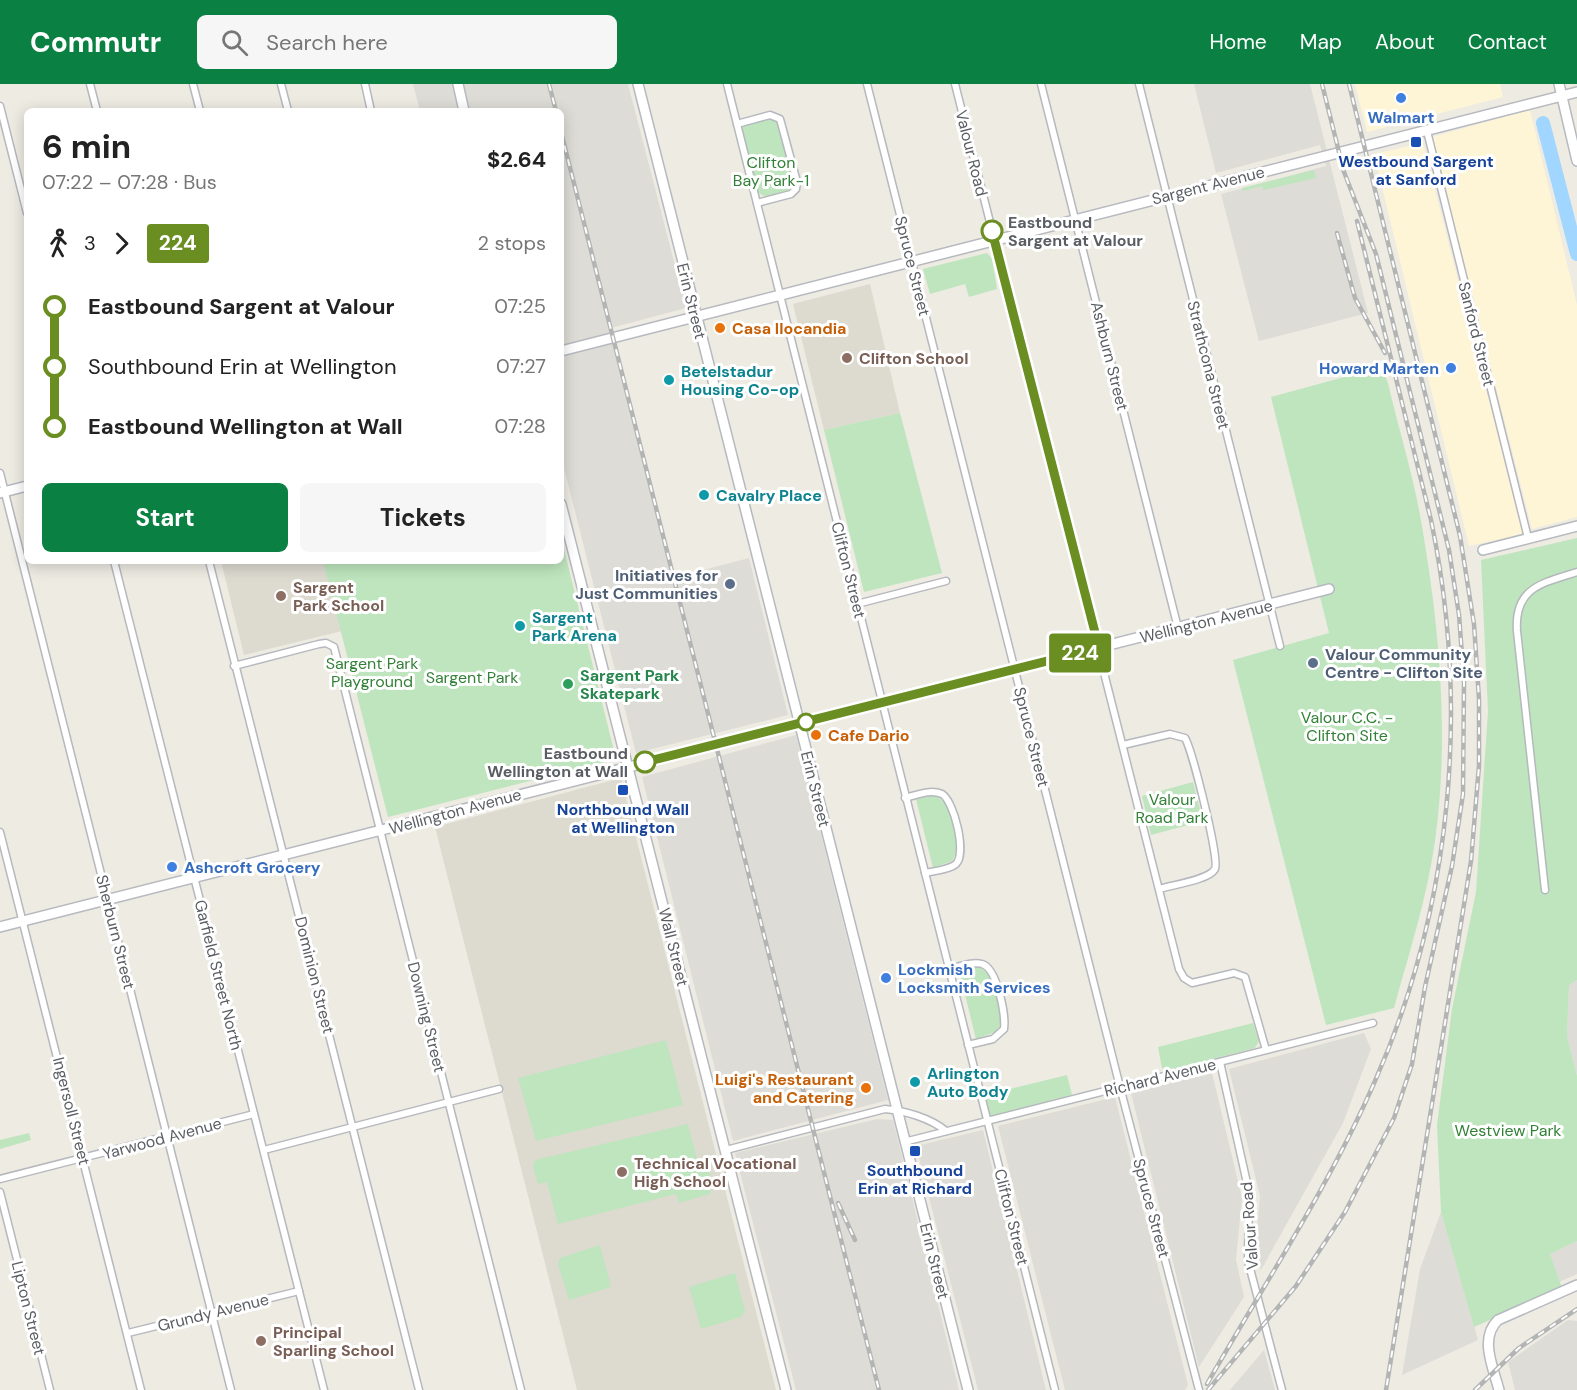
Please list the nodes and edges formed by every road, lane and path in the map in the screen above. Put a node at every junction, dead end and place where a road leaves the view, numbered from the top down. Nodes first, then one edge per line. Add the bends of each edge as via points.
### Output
1 (90, 84) edge
2 (193, 84) edge
3 (281, 84) edge
4 (365, 84) edge
5 (458, 84) edge
6 (638, 84) edge
7 (727, 84) edge
8 (867, 84) edge
9 (955, 84) edge
10 (1041, 84) edge
11 (1139, 84) edge
12 (1559, 84) edge
13 (1577, 92) edge
14 (1562, 96) junction
15 (0, 106) edge
16 (96, 108) edge
17 (199, 108) edge
18 (287, 108) edge
19 (370, 108) edge
20 (463, 108) edge
21 (737, 124) junction
22 (1426, 131) junction
23 (1577, 161) edge
24 (1167, 195) junction
25 (24, 201) edge
26 (757, 203) junction
27 (1076, 220) junction
28 (994, 240) junction
29 (912, 261) junction
30 (779, 294) junction
31 (696, 316) junction
32 (564, 350) edge
33 (0, 473) edge
34 (24, 487) edge
35 (2, 492) edge
36 (564, 516) edge
37 (1577, 526) edge
38 (1528, 538) junction
39 (1483, 550) dead end
40 (115, 564) edge
41 (210, 564) edge
42 (1577, 572) edge
43 (946, 581) dead end
44 (1329, 588) dead end
45 (857, 604) junction
46 (1270, 604) junction
47 (1178, 628) junction
48 (1281, 646) dead end
49 (1099, 648) junction
50 (234, 666) junction
51 (1016, 669) junction
52 (881, 704) junction
53 (799, 724) junction
54 (1123, 745) junction
55 (628, 766) junction
56 (905, 798) junction
57 (381, 830) junction
58 (0, 832) edge
59 (284, 855) junction
60 (925, 873) junction
61 (194, 878) junction
62 (1159, 889) junction
63 (1545, 890) dead end
64 (108, 900) junction
65 (22, 922) junction
66 (0, 927) edge
67 (949, 969) junction
68 (1373, 1023) dead end
69 (968, 1045) junction
70 (1266, 1050) junction
71 (1220, 1062) junction
72 (1120, 1087) junction
73 (499, 1089) dead end
74 (449, 1102) junction
75 (897, 1111) junction
76 (254, 1114) junction
77 (987, 1121) junction
78 (353, 1127) junction
79 (946, 1131) junction
80 (165, 1137) junction
81 (904, 1142) junction
82 (264, 1150) junction
83 (726, 1150) junction
84 (84, 1159) junction
85 (0, 1179) edge
86 (0, 1192) edge
87 (1577, 1285) edge
88 (299, 1291) junction
89 (211, 1313) junction
90 (128, 1333) junction
91 (50, 1390) edge
92 (141, 1390) edge
93 (231, 1390) edge
94 (324, 1390) edge
95 (419, 1390) edge
96 (521, 1390) edge
97 (786, 1390) edge
98 (968, 1390) edge
99 (1055, 1390) edge
100 (1199, 1390) edge
101 (1282, 1390) edge
102 (1499, 1390) edge

1 - 16 street
2 - 17 street
3 - 18 street
4 - 19 street
5 - 20 main road
6 - 31 main road, Erin Street
7 - 21 street, Clifton Street
8 - 29 street, Spruce Street
9 - 28 street, Valour Road
10 - 27 street, Ashburn Street
11 - 24 street, Strathcona Street
12 - 14 main road
13 - 14 main road, Sargent Avenue
14 - 22 main road, Sargent Avenue
14 - 23 main road
15 - 25 street
21 - 26 street, Clifton Street
21 - 26 street via 771,115 780,119 797,182 791,194
22 - 24 main road, Sargent Avenue
22 - 38 street, Sanford Street
24 - 27 main road, Sargent Avenue
24 - 46 street, Strathcona Street
26 - 30 street, Clifton Street
27 - 28 main road, Sargent Avenue
27 - 47 street, Ashburn Street
28 - 29 main road, Sargent Avenue
28 - 49 street, Valour Road
29 - 30 main road, Sargent Avenue
29 - 51 street, Spruce Street
30 - 31 main road, Sargent Avenue
30 - 45 street, Clifton Street
31 - 32 main road, Sargent Avenue
31 - 53 main road, Erin Street
33 - 35 street, Sherburn Street
34 - 35 main road
35 - 64 street, Sherburn Street
36 - 55 main road, Wall Street
37 - 38 main road
38 - 39 main road
40 - 61 street, Garfield Street North
41 - 50 street, Dominion Street
42 - 63 street via 1529,591 1517,612
43 - 45 street
44 - 46 main road, Wellington Avenue
45 - 52 street, Clifton Street
46 - 47 main road, Wellington Avenue
46 - 48 street, Strathcona Street
47 - 49 main road, Wellington Avenue
49 - 51 main road, Wellington Avenue
49 - 54 street, Valour Road
50 - 57 street, Downing Street via 331,644
50 - 59 street, Dominion Street
51 - 52 main road, Wellington Avenue
51 - 72 street, Spruce Street
52 - 53 main road, Wellington Avenue
52 - 56 street, Clifton Street
53 - 55 main road, Wellington Avenue
53 - 75 main road, Erin Street
54 - 62 street, Valour Road
54 - 62 street via 1170,734 1185,738 1209,824 1217,859 1215,870 1208,876
55 - 57 main road, Wellington Avenue
55 - 83 main road, Wall Street
56 - 60 street, Clifton Street
56 - 60 street via 936,792 952,806 960,858 954,866
57 - 59 main road, Wellington Avenue
57 - 74 street, Downing Street
58 - 65 street, Ingersoll Street
59 - 61 main road, Wellington Avenue
59 - 78 street, Dominion Street
60 - 67 street, Clifton Street
61 - 64 main road, Wellington Avenue
61 - 76 street, Garfield Street North
62 - 70 street, Valour Road via 1181,974 1192,982 1234,973 1245,977
64 - 65 main road, Wellington Avenue
64 - 80 street, Sherburn Street
65 - 66 main road, Wellington Avenue
65 - 84 street, Ingersoll Street
67 - 69 street, Clifton Street
67 - 69 street via 981,963 995,977 1004,1029 993,1039
68 - 70 street, Richard Avenue
69 - 77 street, Clifton Street
70 - 71 street, Richard Avenue
71 - 72 street, Richard Avenue
71 - 101 street, Valour Road via 1248,1185 1248,1261
72 - 77 street, Richard Avenue
72 - 100 street, Spruce Street
73 - 74 street
74 - 78 street
74 - 96 street, Downing Street
75 - 79 street
75 - 81 main road, Erin Street
75 - 83 street via 885,1109
76 - 80 street, Yarwood Avenue
76 - 82 street, Garfield Street North
77 - 79 street, Richard Avenue
77 - 99 street, Clifton Street
78 - 82 street
78 - 95 street, Dominion Street
79 - 81 street, Richard Avenue
80 - 84 street, Yarwood Avenue
80 - 89 street, Sherburn Street
81 - 98 main road, Erin Street
82 - 88 street, Garfield Street North
83 - 97 main road, Wall Street
84 - 85 street, Yarwood Avenue
84 - 90 street, Ingersoll Street
86 - 91 street, Lipton Street
87 - 102 main road via 1498,1320 1490,1328 1487,1340
88 - 89 street, Grundy Avenue
88 - 94 street, Garfield Street North
89 - 90 street, Grundy Avenue
89 - 93 street, Sherburn Street
90 - 92 street, Ingersoll Street

